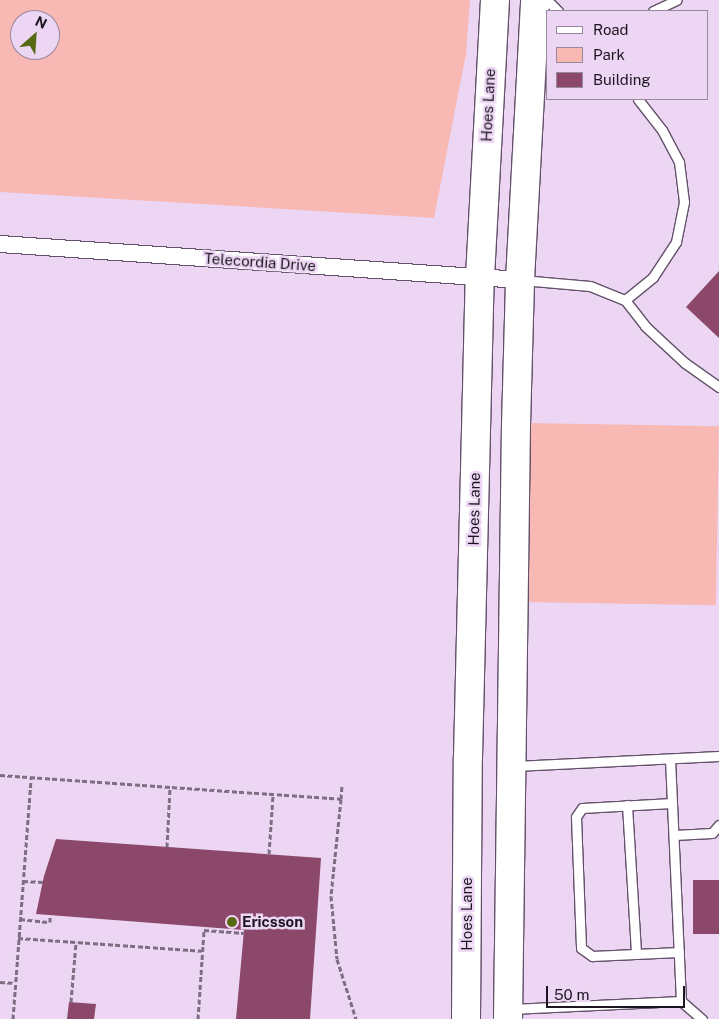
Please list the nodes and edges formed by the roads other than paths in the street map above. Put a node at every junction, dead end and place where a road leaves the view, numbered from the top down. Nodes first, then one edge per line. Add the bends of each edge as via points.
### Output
1 (495, 0) edge
2 (535, 0) edge
3 (547, 0) edge
4 (677, 0) edge
5 (557, 10) edge
6 (655, 10) edge
7 (639, 100) edge
8 (0, 244) edge
9 (480, 278) junction
10 (520, 280) junction
11 (625, 300) junction
12 (719, 387) edge
13 (719, 756) edge
14 (670, 758) junction
15 (512, 766) junction
16 (672, 803) junction
17 (627, 805) junction
18 (719, 825) edge
19 (674, 835) junction
20 (679, 952) junction
21 (636, 954) junction
22 (681, 1001) junction
23 (508, 1014) edge
24 (466, 1019) edge
25 (702, 1019) edge

1 - 9 highway, Hoes Lane
2 - 10 highway
3 - 5 lane
4 - 6 lane
7 - 11 lane via 662,130 679,162 684,202 676,242 653,277
8 - 9 street, Telecordia Drive
9 - 10 street, Telecordia Drive
9 - 24 highway, Hoes Lane via 468,747
10 - 11 lane via 590,286
10 - 15 highway
11 - 12 lane via 645,326 685,363
13 - 14 lane
14 - 15 lane
14 - 16 lane
15 - 23 highway
16 - 17 lane
16 - 19 lane
17 - 21 lane
17 - 21 lane via 582,808 576,817 581,948 592,956
18 - 19 lane via 712,833
19 - 20 lane
20 - 21 lane
20 - 22 lane
22 - 23 lane
22 - 25 lane

